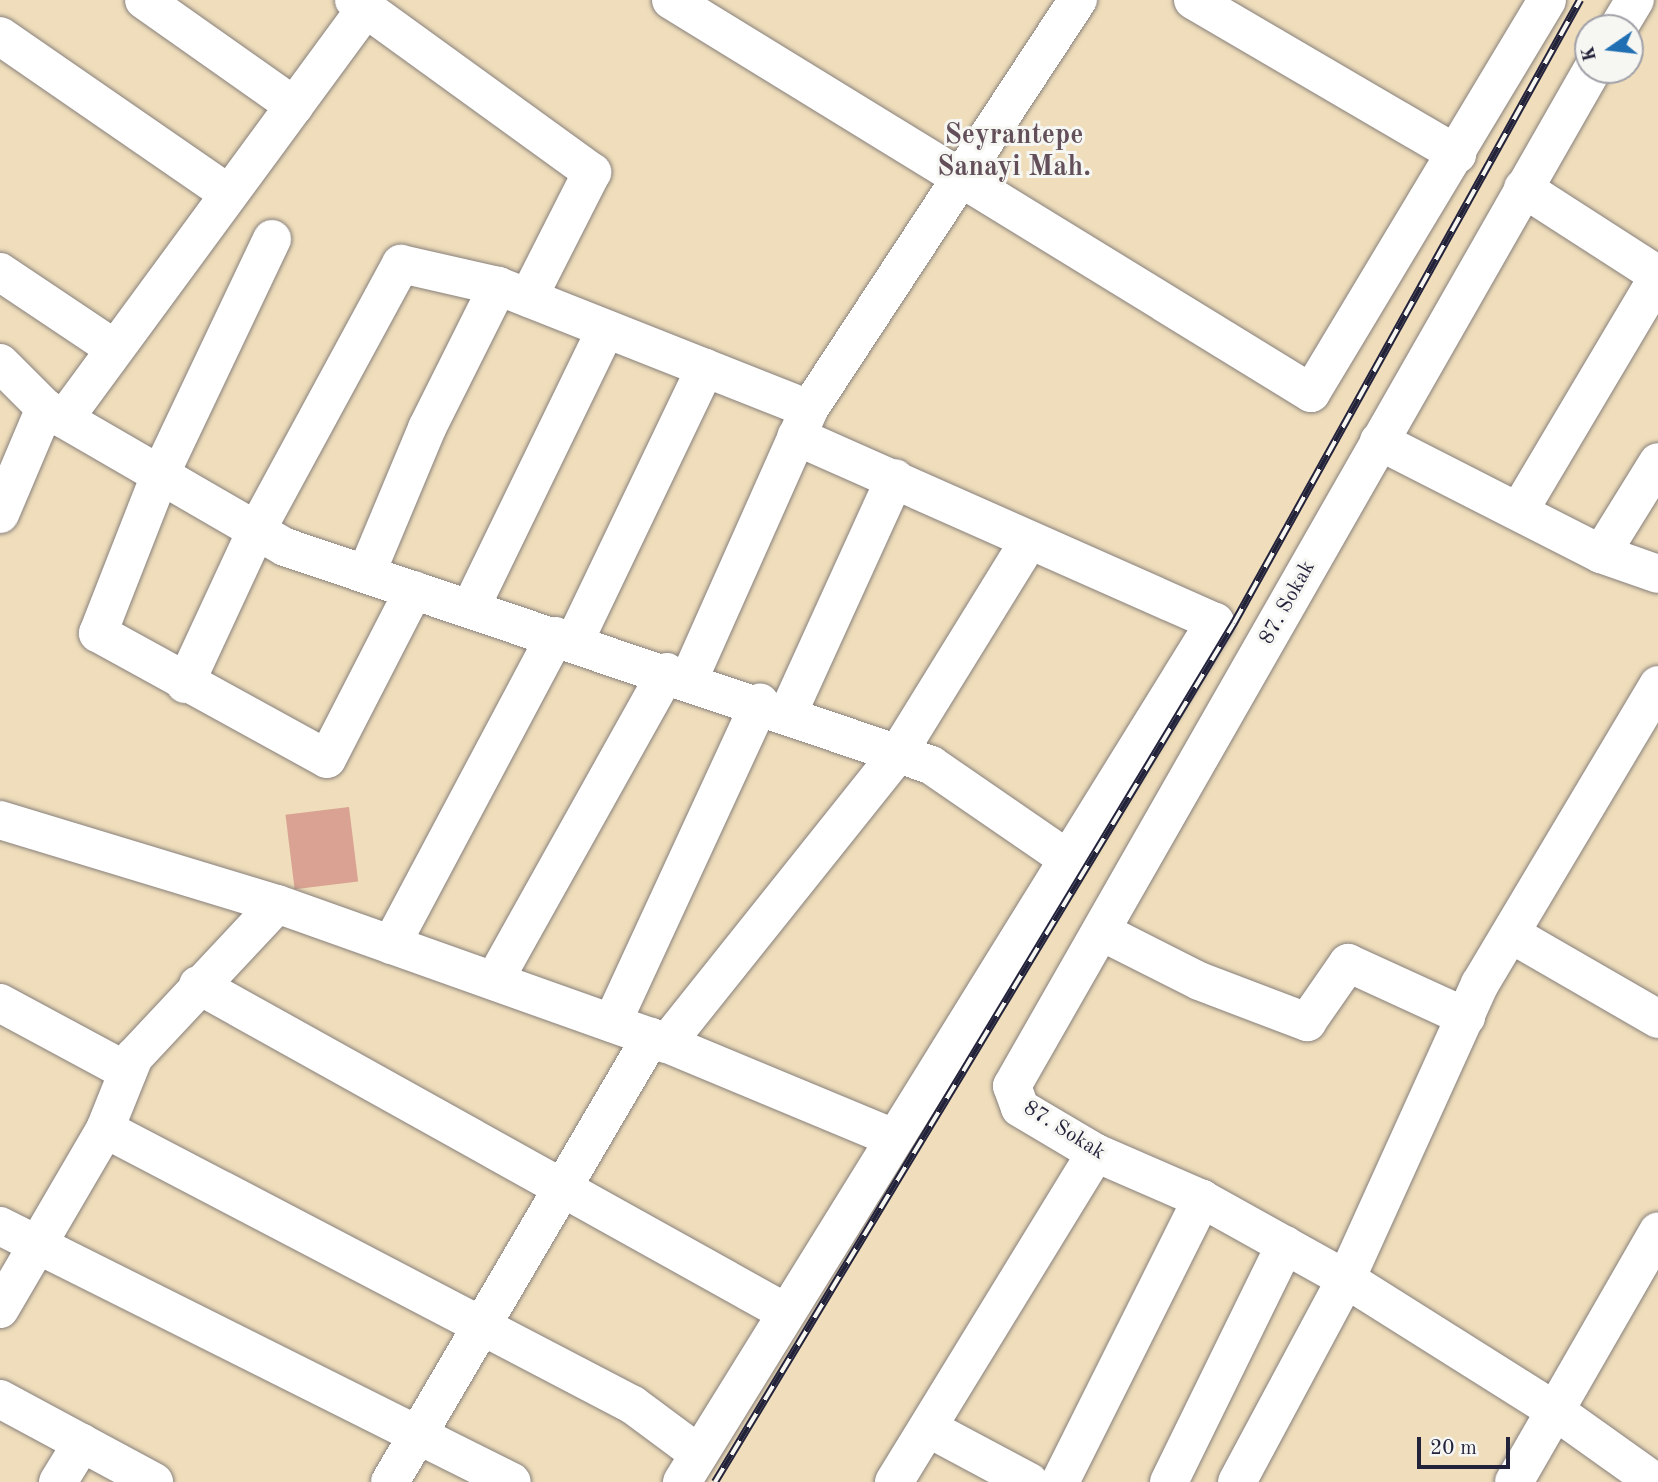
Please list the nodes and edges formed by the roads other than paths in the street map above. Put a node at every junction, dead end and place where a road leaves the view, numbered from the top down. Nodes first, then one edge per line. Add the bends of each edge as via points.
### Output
1 (144, 0) edge
2 (671, 0) edge
3 (1077, 0) edge
4 (1193, 0) edge
5 (1547, 0) edge
6 (360, 4) edge
7 (0, 36) edge
8 (1584, 84) edge
9 (294, 106) junction
10 (1457, 154) junction
11 (960, 177) junction
12 (1523, 188) junction
13 (229, 194) junction
14 (272, 239) dead end
15 (0, 272) edge
16 (1658, 276) edge
17 (513, 292) junction
18 (606, 329) junction
19 (115, 349) junction
20 (0, 363) edge
21 (705, 368) junction
22 (54, 413) junction
23 (803, 423) junction
24 (1379, 441) junction
25 (1658, 461) edge
26 (160, 475) junction
27 (895, 478) junction
28 (1519, 511) junction
29 (0, 514) edge
30 (256, 531) junction
31 (1030, 541) junction
32 (1601, 554) junction
33 (366, 574) junction
34 (1658, 574) edge
35 (414, 590) junction
36 (470, 609) junction
37 (564, 639) junction
38 (678, 675) junction
39 (185, 684) junction
40 (1658, 685) edge
41 (774, 708) junction
42 (898, 753) junction
43 (0, 820) edge
44 (1068, 859) junction
45 (277, 904) junction
46 (1102, 932) junction
47 (1511, 934) junction
48 (391, 945) junction
49 (494, 981) junction
50 (198, 985) junction
51 (0, 1003) edge
52 (1466, 1017) junction
53 (1658, 1019) edge
54 (612, 1023) junction
55 (659, 1041) junction
56 (128, 1072) junction
57 (104, 1129) junction
58 (894, 1138) junction
59 (1096, 1153) junction
60 (565, 1185) junction
61 (1202, 1199) junction
62 (0, 1226) edge
63 (1285, 1245) junction
64 (41, 1247) junction
65 (1653, 1251) edge
66 (1346, 1279) junction
67 (0, 1309) edge
68 (785, 1312) junction
69 (484, 1324) junction
70 (0, 1399) edge
71 (1554, 1410) junction
72 (928, 1427) junction
73 (421, 1432) junction
74 (82, 1443) junction
75 (691, 1468) edge
76 (58, 1482) edge
77 (154, 1482) edge
78 (390, 1482) edge
79 (512, 1482) edge
80 (894, 1482) edge
81 (1029, 1482) edge
82 (1060, 1482) edge
83 (1169, 1482) edge
84 (1237, 1482) edge
85 (1514, 1482) edge
86 (1655, 1482) edge

1 - 9 street
2 - 11 street
3 - 11 street
4 - 10 street
5 - 10 street
6 - 9 street
6 - 17 street via 592,172
7 - 13 street
8 - 12 street, 87. Sokak
9 - 13 street
10 - 11 street via 1311,393
11 - 23 street
12 - 16 street
12 - 24 street, 87. Sokak
13 - 19 street
14 - 26 street
15 - 19 street
16 - 28 street
17 - 18 street
17 - 30 street via 401,264
17 - 33 street via 427,428
18 - 21 street
18 - 36 street
19 - 22 street
20 - 22 street
21 - 23 street
21 - 37 street
22 - 26 street
22 - 29 street
23 - 27 street
23 - 38 street
24 - 28 street
24 - 46 street, 87. Sokak
25 - 32 street
26 - 30 street
26 - 39 street via 98,634
27 - 31 street
27 - 41 street
28 - 32 street
30 - 33 street
30 - 39 street
31 - 42 street
31 - 44 street via 1215,622
32 - 34 street
33 - 35 street
35 - 36 street
35 - 39 street via 327,759
36 - 37 street
37 - 38 street
37 - 48 street
38 - 41 street
38 - 49 street
40 - 47 street
41 - 42 street
41 - 54 street
42 - 44 street via 931,765
42 - 55 street
43 - 45 street
44 - 58 street
45 - 48 street
45 - 50 street
46 - 52 street via 1199,981 1307,1022 1348,963
46 - 59 street, 87. Sokak via 1012,1086 1020,1108
47 - 52 street
47 - 53 street
48 - 49 street
49 - 54 street
50 - 56 street via 134,1057
50 - 60 street
51 - 56 street
52 - 66 street
54 - 55 street
55 - 58 street
55 - 60 street
56 - 57 street
57 - 64 street
57 - 69 street
58 - 68 street
59 - 61 street, 87. Sokak
59 - 72 street
60 - 68 street
60 - 69 street
61 - 63 street, 87. Sokak
61 - 82 street
62 - 64 street
63 - 66 street, 87. Sokak
63 - 83 street
64 - 67 street
64 - 73 street
65 - 71 street
66 - 71 street, 87. Sokak
66 - 84 street
68 - 75 street
69 - 73 street
69 - 75 street via 633,1405
70 - 74 street
71 - 85 street
71 - 86 street, 87. Sokak
72 - 80 street
72 - 81 street
73 - 78 street
73 - 79 street
74 - 76 street
74 - 77 street

